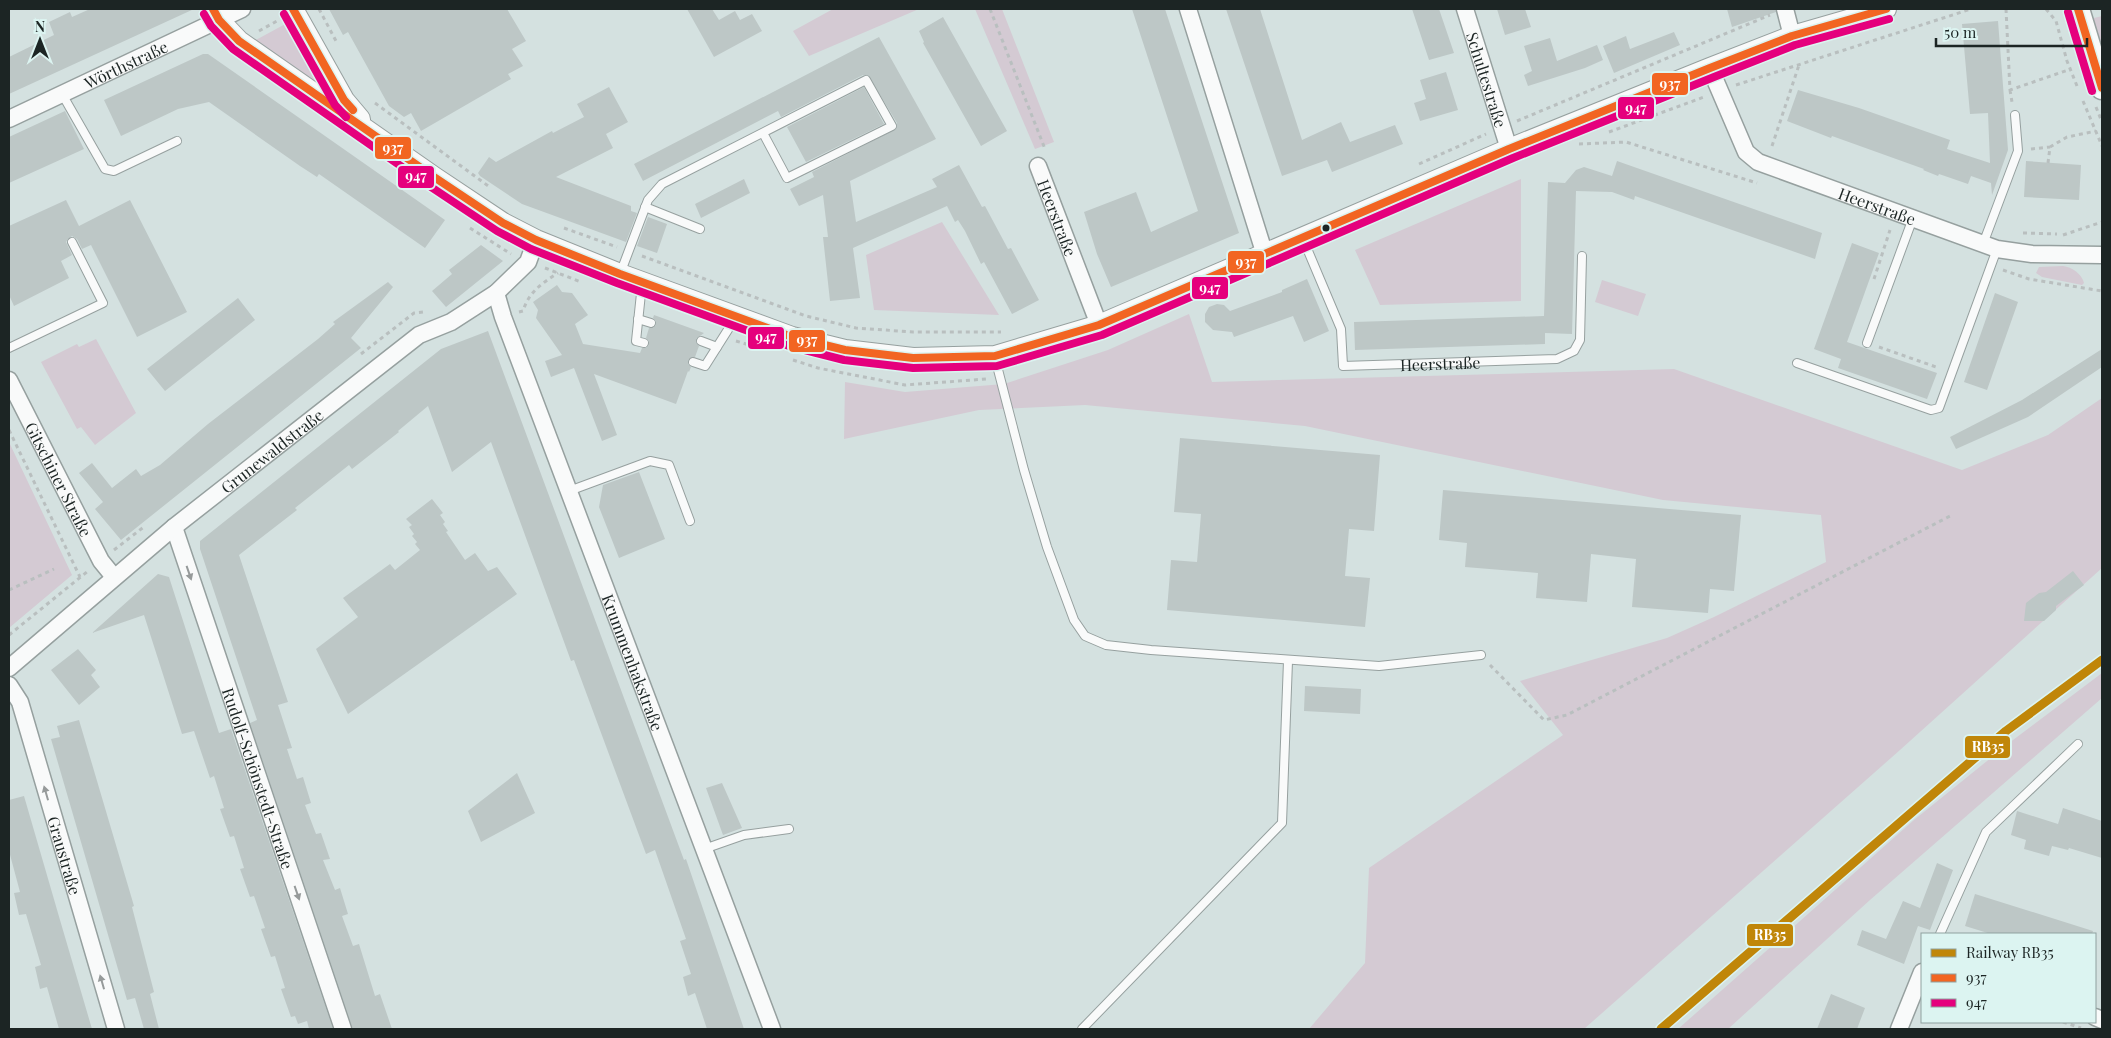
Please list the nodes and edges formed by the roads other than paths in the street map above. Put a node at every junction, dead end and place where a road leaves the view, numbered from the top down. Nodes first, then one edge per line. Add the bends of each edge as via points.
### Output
1 (242, 9) edge
2 (1188, 9) edge
3 (1466, 9) edge
4 (1785, 9) edge
5 (1848, 9) edge
6 (1886, 9) edge
7 (2067, 10) edge
8 (216, 14) edge
9 (286, 14) edge
10 (1792, 36) junction
11 (1710, 68) junction
12 (2102, 88) edge
13 (62, 94) junction
14 (2014, 115) dead end
15 (9, 119) edge
16 (764, 132) junction
17 (177, 141) dead end
18 (380, 141) junction
19 (1509, 149) junction
20 (1038, 166) road end
21 (645, 207) junction
22 (1913, 218) junction
23 (700, 229) dead end
24 (1303, 239) junction
25 (536, 240) junction
26 (72, 242) dead end
27 (1990, 247) junction
28 (1265, 255) junction
29 (2102, 255) edge
30 (1582, 256) dead end
31 (620, 274) junction
32 (642, 282) junction
33 (496, 293) junction
34 (736, 317) junction
35 (638, 319) junction
36 (651, 323) dead end
37 (1099, 325) junction
38 (701, 341) dead end
39 (644, 343) dead end
40 (1867, 343) dead end
41 (717, 347) junction
42 (9, 348) edge
43 (995, 356) junction
44 (693, 362) dead end
45 (1797, 363) dead end
46 (9, 380) edge
47 (569, 491) junction
48 (690, 522) dead end
49 (174, 527) junction
50 (114, 577) junction
51 (1481, 655) road end
52 (1288, 661) junction
53 (9, 668) edge
54 (9, 685) edge
55 (2078, 744) dead end
56 (789, 829) dead end
57 (704, 849) junction
58 (1940, 933) edge
59 (1921, 974) edge
60 (116, 1029) edge
61 (343, 1029) edge
62 (772, 1029) edge
63 (1082, 1029) edge
64 (1899, 1029) edge

1 - 8 street, Wörthstraße
2 - 28 street
3 - 19 street, Schultestraße
4 - 10 street
5 - 10 street
6 - 10 street
7 - 12 main road
8 - 13 street, Wörthstraße
8 - 18 street via 238,41
9 - 18 street via 344,100
10 - 11 street
11 - 19 street
11 - 22 street, Heerstraße via 1746,152 1758,162
13 - 15 street, Wörthstraße
13 - 17 lane via 105,169 114,171
14 - 27 lane via 2018,151 1990,226
16 - 16 lane via 866,80 892,126 787,178
16 - 21 lane via 662,184
18 - 25 street
19 - 24 street
20 - 37 street, Heerstraße
21 - 23 lane
21 - 31 lane
22 - 27 street, Heerstraße
22 - 40 lane
24 - 28 street
24 - 30 lane, Heerstraße via 1341,329 1343,366 1557,359 1574,351 1580,340
25 - 31 street
25 - 33 street, Grunewaldstraße via 528,262
26 - 42 lane via 103,303
27 - 29 street, Heerstraße via 2032,254
27 - 45 lane via 1939,408 1931,410
28 - 37 street
31 - 32 street
32 - 34 street
32 - 35 lane
33 - 47 street, Krummenhakstraße
33 - 49 street, Grunewaldstraße via 451,322 419,335
34 - 41 lane
34 - 43 street via 792,337 845,350 914,358
35 - 36 lane
35 - 39 lane via 636,341
37 - 43 street
38 - 41 lane
41 - 44 lane via 705,366
43 - 52 lane via 1047,547 1074,620 1085,636 1106,645
46 - 50 street, Gitschiner Straße via 101,560
47 - 48 lane via 650,461 669,466
47 - 57 street, Krummenhakstraße
49 - 50 street, Grunewaldstraße
49 -> 61 street, Rudolf-Schönstedt-Straße
50 - 53 street, Grunewaldstraße
51 - 52 lane via 1379,666
52 - 63 lane via 1282,823
60 -> 54 street, Graustraße via 20,702
55 - 58 lane via 1986,832
56 - 57 lane via 744,834
57 - 62 street, Krummenhakstraße
59 - 64 street

